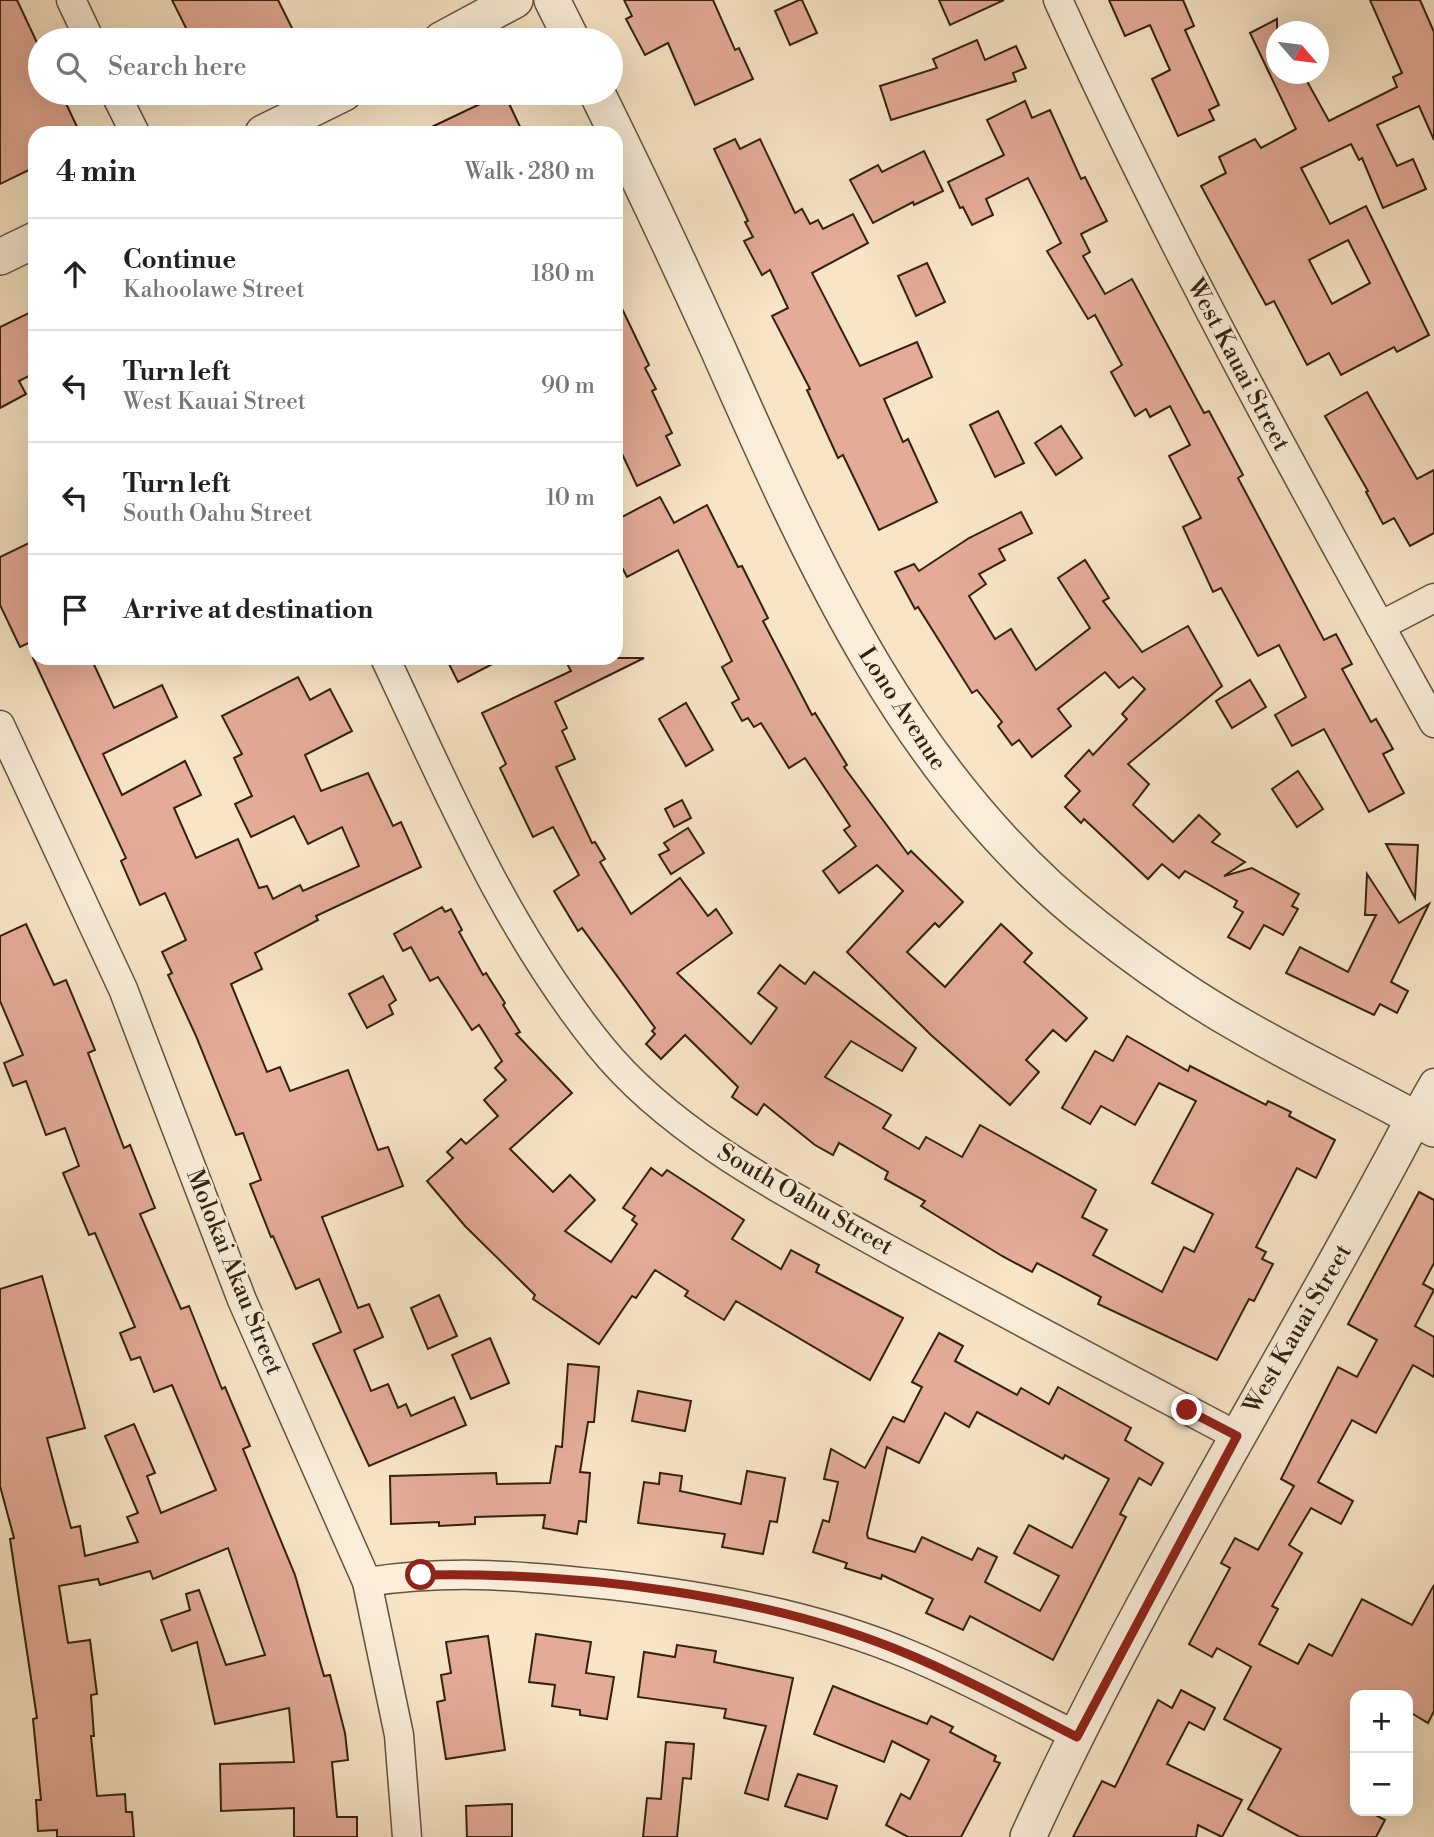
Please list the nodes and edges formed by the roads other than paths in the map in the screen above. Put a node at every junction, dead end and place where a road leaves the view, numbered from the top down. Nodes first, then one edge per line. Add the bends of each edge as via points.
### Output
1 (71, 0) edge
2 (515, 0) edge
3 (552, 0) edge
4 (1058, 0) edge
5 (84, 28) edge
6 (463, 28) edge
7 (566, 28) edge
8 (121, 105) edge
9 (320, 105) edge
10 (603, 105) edge
11 (132, 126) edge
12 (277, 126) edge
13 (613, 126) edge
14 (623, 146) edge
15 (28, 243) edge
16 (0, 257) edge
17 (1434, 598) edge
18 (1380, 626) junction
19 (388, 665) edge
20 (1434, 723) edge
21 (0, 725) edge
22 (1434, 1083) edge
23 (1424, 1123) edge
24 (1237, 1436) junction
25 (367, 1582) junction
26 (1077, 1737) junction
27 (407, 1837) edge
28 (1028, 1837) edge

1 - 5 street
2 - 6 street
3 - 7 street
4 - 18 street, West Kauai Street via 1126,151 1195,286
8 - 11 street
9 - 12 street
10 - 13 street, Lono Avenue
14 - 23 street, Lono Avenue via 822,576 873,669 940,769 1011,850 1093,925 1146,964 1244,1028
15 - 16 street
17 - 18 street
18 - 20 street, West Kauai Street
19 - 24 street, South Oahu Street via 489,877 555,987 602,1048 658,1102 729,1159 1049,1339
21 - 25 street, Molokai Akau Street via 123,989 242,1300
22 - 23 street, West Kauai Street
23 - 24 street, West Kauai Street
24 - 26 street, West Kauai Street
25 - 26 street via 498,1573 676,1593 800,1617 909,1654
25 - 27 street, Molokai Akau Street via 399,1735
26 - 28 street, West Kauai Street

